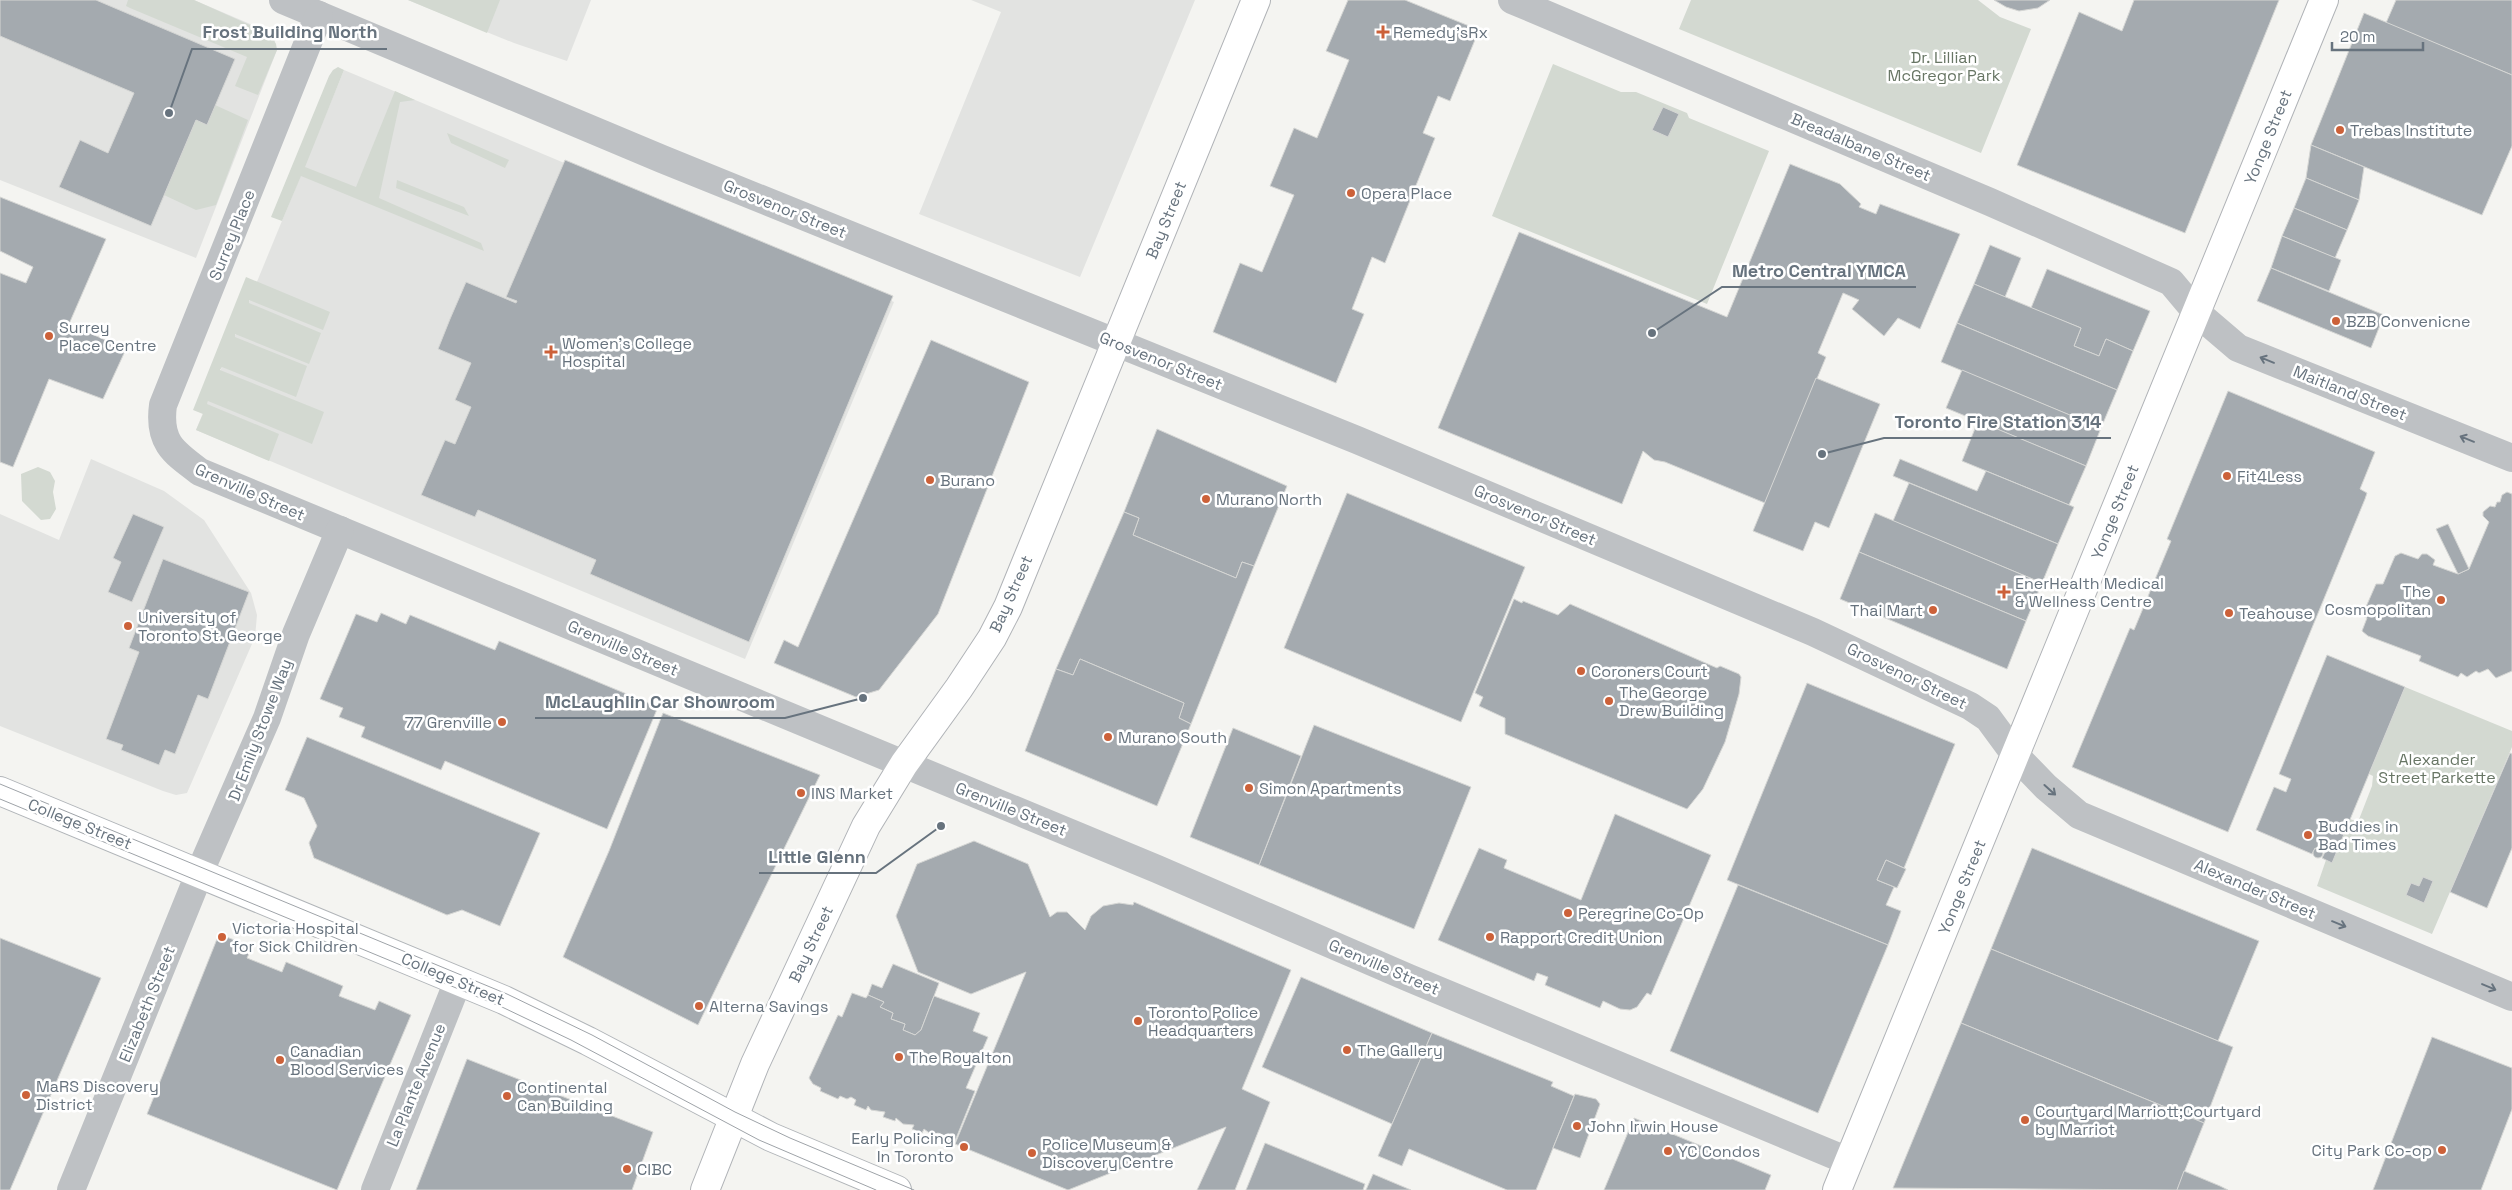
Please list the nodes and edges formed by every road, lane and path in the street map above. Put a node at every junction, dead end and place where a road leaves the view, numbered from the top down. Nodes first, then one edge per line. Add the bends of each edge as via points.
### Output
1 (284, 0) edge
2 (1256, 0) edge
3 (1512, 0) edge
4 (2324, 0) edge
5 (319, 15) junction
6 (2197, 313) junction
7 (1116, 342) junction
8 (176, 454) joint
9 (2512, 458) edge
10 (340, 530) junction
11 (2016, 756) junction
12 (904, 764) junction
13 (0, 791) edge
14 (200, 874) junction
15 (458, 981) junction
16 (2512, 997) edge
17 (733, 1118) junction
18 (1848, 1161) junction
19 (71, 1190) edge
20 (375, 1190) edge
21 (705, 1190) edge
22 (897, 1190) edge
23 (1837, 1190) edge

1 - 5 street, Grosvenor Street
2 - 7 main road, Bay Street
3 - 6 street, Breadalbane Street via 2171,282
4 - 6 main road, Yonge Street
5 - 7 street, Grosvenor Street via 662,159
5 - 8 street, Surrey Place via 163,405 163,435
9 -> 6 street, Maitland Street via 2238,348
6 - 11 main road, Yonge Street
7 - 11 street, Grosvenor Street via 1813,632 1970,706 1988,718
7 - 12 main road, Bay Street via 1008,607 959,688
8 - 10 street, Grenville Street via 200,472
10 - 12 street, Grenville Street
10 - 14 street, Dr Emily Stowe Way via 296,634 267,718
11 -> 16 street, Alexander Street via 2079,815
11 - 18 main road, Yonge Street
12 - 17 main road, Bay Street via 866,826
12 - 18 street, Grenville Street
13 - 14 main road, College Street
14 - 15 main road, College Street
14 - 19 street, Elizabeth Street
15 - 17 main road, College Street via 545,1019
15 - 20 street, La Plante Avenue
17 - 21 main road, Bay Street
17 - 22 main road, College Street
18 - 23 main road, Yonge Street

